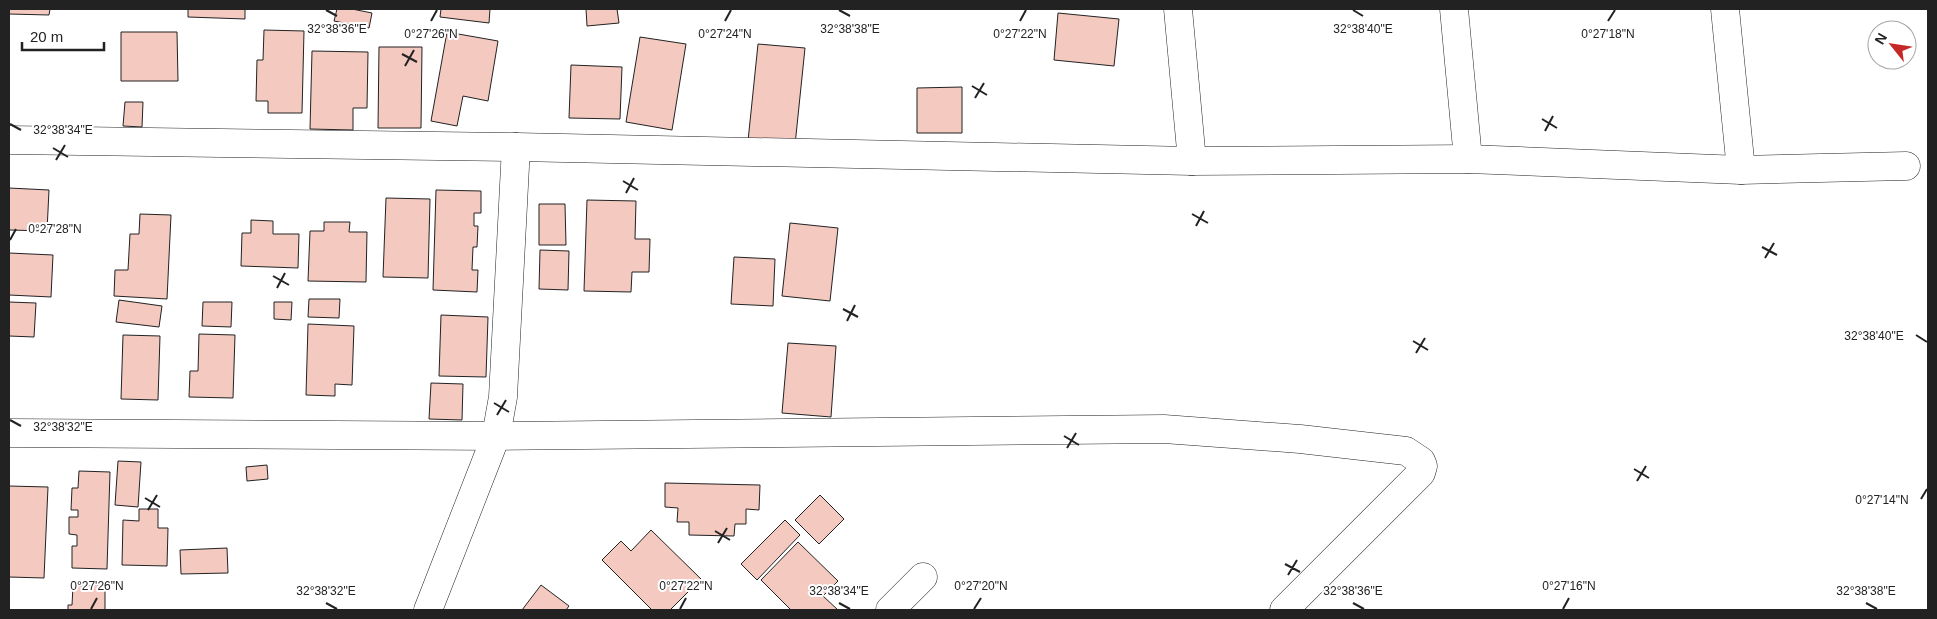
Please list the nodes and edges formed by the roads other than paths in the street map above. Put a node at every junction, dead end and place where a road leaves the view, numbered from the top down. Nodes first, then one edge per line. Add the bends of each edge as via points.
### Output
1 (1178, 9) edge
2 (1454, 9) edge
3 (1725, 9) edge
4 (9, 140) edge
5 (516, 147) junction
6 (1468, 159) junction
7 (1192, 161) junction
8 (1906, 166) dead end
9 (1741, 170) junction
10 (9, 433) edge
11 (496, 436) junction
12 (923, 578) dead end
13 (428, 610) edge
14 (890, 610) edge
15 (1284, 610) edge

1 - 7 street
2 - 6 street
3 - 9 street
4 - 5 street
5 - 7 street
5 - 11 street via 503,396
6 - 7 street
6 - 9 street
8 - 9 street
10 - 11 street
11 - 13 street
11 - 15 street via 1164,429 1366,446 1406,451 1421,461 1421,473
12 - 14 street

